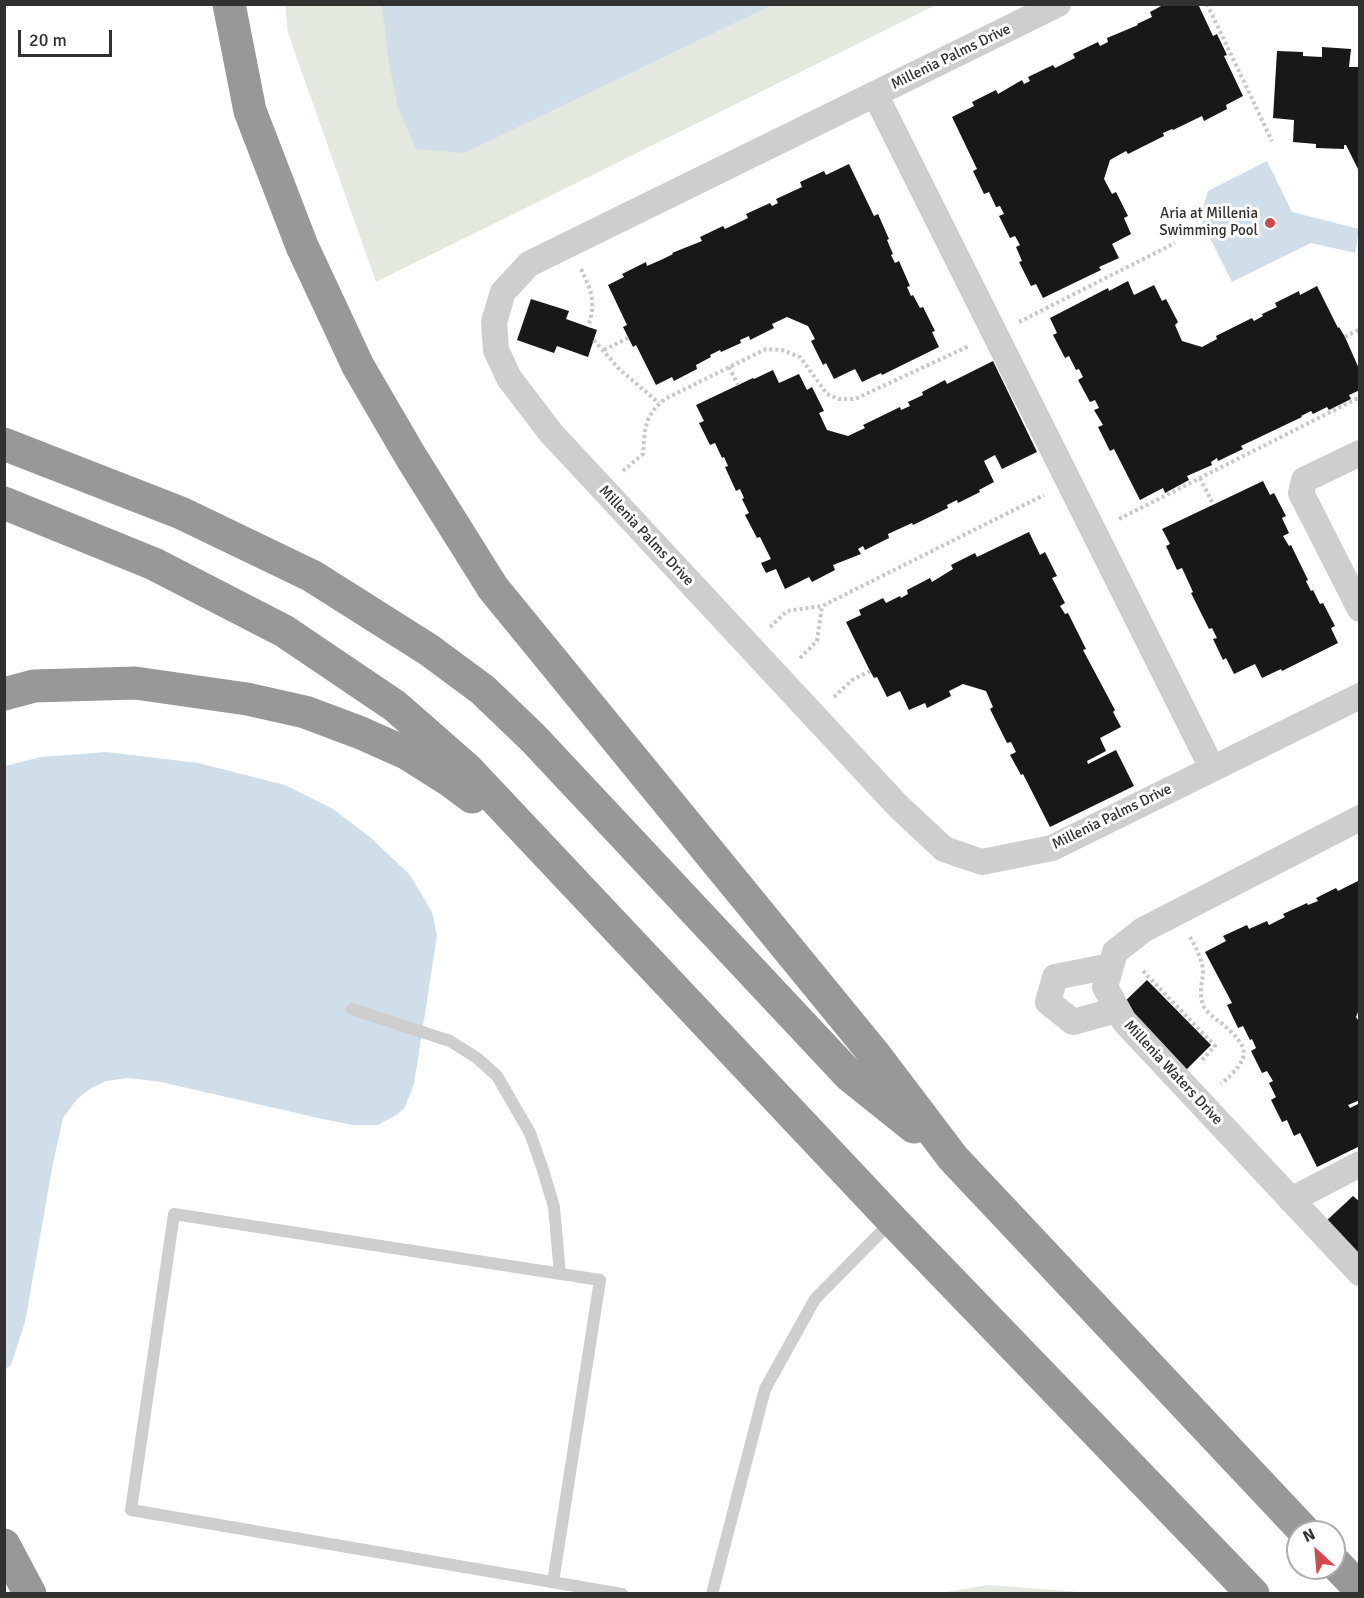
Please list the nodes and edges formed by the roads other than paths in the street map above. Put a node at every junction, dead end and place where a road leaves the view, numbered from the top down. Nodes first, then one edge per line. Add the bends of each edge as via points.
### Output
1 (229, 4) edge
2 (1058, 4) edge
3 (875, 94) junction
4 (4, 444) edge
5 (1359, 453) edge
6 (4, 503) edge
7 (1359, 609) edge
8 (4, 694) edge
9 (1359, 696) edge
10 (1212, 768) junction
11 (1359, 818) edge
12 (573, 880) junction
13 (1111, 966) junction
14 (352, 1009) dead end
15 (1117, 1010) junction
16 (953, 1158) junction
17 (1359, 1164) edge
18 (1291, 1200) junction
19 (893, 1221) junction
20 (1359, 1273) edge
21 (560, 1274) junction
22 (1294, 1520) edge
23 (4, 1545) edge
24 (1346, 1575) edge
25 (553, 1582) junction
26 (1359, 1589) edge
27 (30, 1593) edge
28 (622, 1593) edge
29 (712, 1593) edge
30 (1253, 1593) edge

1 - 16 highway via 250,111 302,246 358,366 417,467 493,588 875,1055
2 - 3 street, Millenia Palms Drive
3 - 10 street, Millenia Palms Drive
3 - 10 street, Millenia Palms Drive via 529,264 503,292 494,322 496,350 509,378 551,433 898,806 944,849 982,862 1052,848
4 - 16 highway via 181,513 312,576 429,650 483,690 533,738 849,1075
5 - 7 street via 1304,480 1301,493
6 - 12 highway via 153,564 284,631 395,706 468,770
8 - 12 highway via 34,686 135,684 247,699 305,712 408,754 510,826
9 - 10 street, Millenia Palms Drive
11 - 13 street, Millenia Waters Drive via 1143,930 1115,952
12 - 19 highway
13 - 15 street, Millenia Waters Drive via 1105,987
13 - 15 street via 1055,977 1048,1002 1073,1022
14 - 21 lane via 450,1041 497,1076 530,1133 543,1170 554,1207
15 - 18 street, Millenia Waters Drive
16 - 22 highway
17 - 18 street
18 - 20 street, Millenia Waters Drive
19 - 29 lane via 815,1299 765,1389
19 - 30 highway
21 - 25 lane via 600,1280
21 - 25 lane via 174,1214 131,1510
23 - 27 highway
24 - 26 highway
25 - 28 lane

